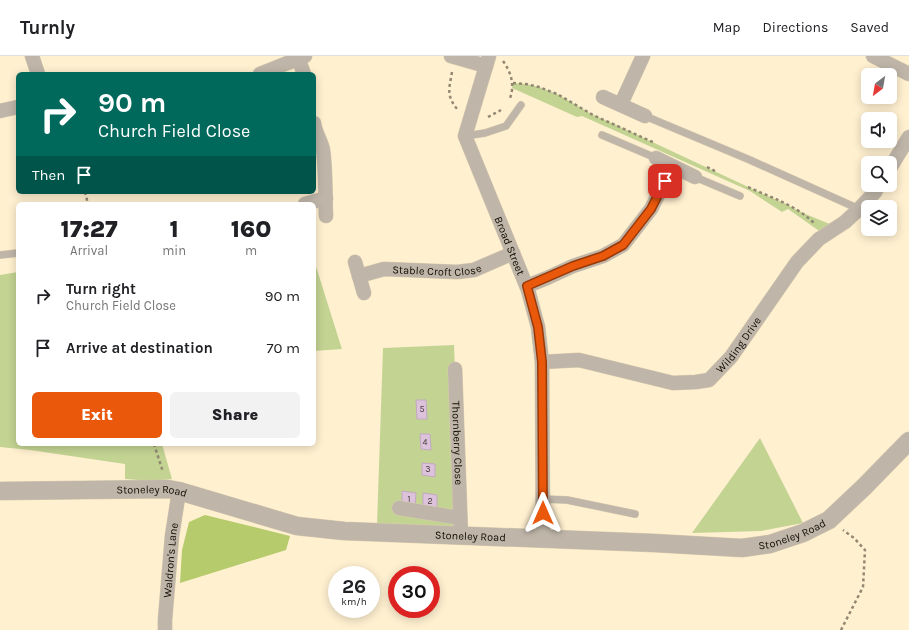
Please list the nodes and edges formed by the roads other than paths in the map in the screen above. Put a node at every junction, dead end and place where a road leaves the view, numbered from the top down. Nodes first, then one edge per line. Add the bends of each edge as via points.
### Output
1 (32, 56) edge
2 (451, 56) edge
3 (643, 56) edge
4 (873, 56) edge
5 (302, 57) edge
6 (488, 61) edge
7 (37, 72) edge
8 (265, 72) edge
9 (304, 72) edge
10 (909, 74) edge
11 (603, 97) dead end
12 (621, 104) junction
13 (521, 105) dead end
14 (16, 107) edge
15 (0, 111) edge
16 (645, 116) joint
17 (316, 132) edge
18 (602, 135) dead end
19 (465, 136) junction
20 (909, 137) edge
21 (897, 157) edge
22 (656, 158) joint
23 (672, 167) junction
24 (696, 177) joint
25 (875, 192) edge
26 (740, 196) dead end
27 (326, 198) junction
28 (311, 202) edge
29 (859, 209) junction
30 (326, 216) dead end
31 (16, 253) edge
32 (513, 253) junction
33 (0, 255) edge
34 (355, 262) dead end
35 (359, 276) junction
36 (527, 286) junction
37 (364, 293) dead end
38 (542, 362) junction
39 (455, 368) dead end
40 (909, 441) edge
41 (174, 490) junction
42 (0, 491) edge
43 (543, 500) junction
44 (398, 508) dead end
45 (635, 514) dead end
46 (460, 518) junction
47 (461, 536) junction
48 (543, 539) junction
49 (165, 630) edge

1 - 7 street
2 - 6 street
3 - 12 street
4 - 10 street
5 - 8 street
5 - 9 street
6 - 19 street
11 - 12 street
12 - 16 street
13 - 19 lane via 506,126
14 - 15 street
16 - 29 lane
17 - 27 street via 324,158
18 - 22 lane
19 - 32 street, Broad Street
20 - 21 street
22 - 23 street
23 - 24 street
23 - 36 street via 651,209 623,245 603,256
24 - 26 lane
25 - 29 street, Wilding Drive
27 - 28 street
27 - 30 street
29 - 38 street, Wilding Drive via 819,239 797,262 731,357 709,380 673,383 579,360
31 - 33 lane
32 - 35 street, Stable Croft Close via 474,270 457,272 384,269
32 - 36 street, Broad Street
34 - 35 street
35 - 37 street
36 - 38 street, Broad Street via 538,327
38 - 43 street, Broad Street
39 - 46 street, Thornberry Close
40 - 48 street, Stoneley Road via 829,520 803,533 770,544 742,548
41 - 42 street, Stoneley Road
41 - 47 street, Stoneley Road via 297,526 344,531
41 - 49 street, Waldron's Lane
43 - 45 lane via 567,500
43 - 48 street, Broad Street
44 - 46 street
46 - 47 street, Thornberry Close
47 - 48 street, Stoneley Road

